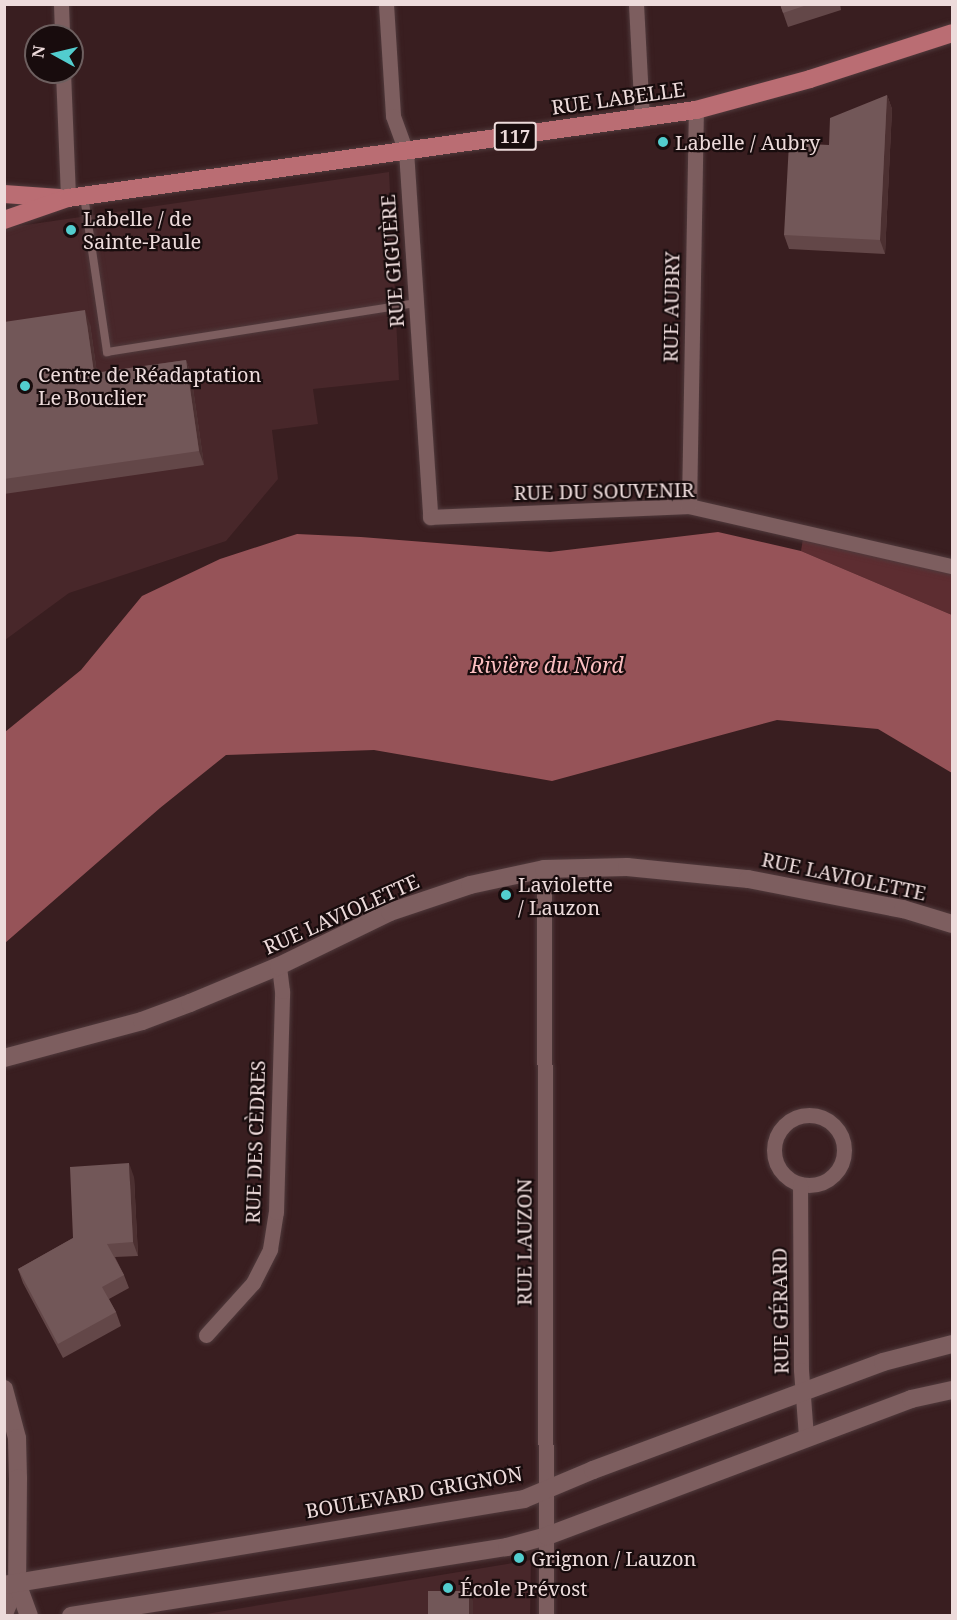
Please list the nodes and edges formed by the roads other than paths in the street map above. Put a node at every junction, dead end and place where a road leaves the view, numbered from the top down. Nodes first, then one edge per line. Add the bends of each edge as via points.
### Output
1 (61, 4) edge
2 (386, 4) edge
3 (636, 4) edge
4 (62, 24) edge
5 (952, 33) edge
6 (64, 84) edge
7 (696, 110) junction
8 (642, 119) junction
9 (406, 151) junction
10 (4, 194) edge
11 (76, 197) junction
12 (4, 220) edge
13 (416, 303) junction
14 (689, 506) junction
15 (430, 517) joint
16 (952, 567) edge
17 (544, 869) junction
18 (952, 924) edge
19 (279, 966) junction
20 (4, 1058) edge
21 (800, 1184) junction
22 (206, 1335) dead end
23 (952, 1344) edge
24 (4, 1389) edge
25 (952, 1390) edge
26 (803, 1391) junction
27 (806, 1437) junction
28 (546, 1491) junction
29 (547, 1536) junction
30 (11, 1584) edge
31 (4, 1613) edge
32 (29, 1616) edge
33 (71, 1616) edge
34 (546, 1616) edge

1 - 4 street
2 - 9 street, RUE GIGUÈRE via 393,116
3 - 8 street
5 - 7 main road, RUE LABELLE / 117 via 810,79
6 - 11 street
7 - 8 main road, RUE LABELLE / 117
7 - 14 street, RUE AUBRY
8 - 9 main road, RUE LABELLE / 117
9 - 11 main road, RUE LABELLE / 117
9 - 13 street, RUE GIGUÈRE
10 - 11 main road, RUE LABELLE / 117
11 - 12 main road, RUE LABELLE / 117
11 - 13 lane via 107,352
13 - 15 street, RUE GIGUÈRE
14 - 15 street, RUE DU SOUVENIR
14 - 16 street, RUE DU SOUVENIR
17 - 18 street, RUE LAVIOLETTE via 627,867 748,879 903,909
17 - 19 street, RUE LAVIOLETTE via 470,885 390,912
17 - 28 street, RUE LAUZON
19 - 20 street, RUE LAVIOLETTE via 142,1021
19 - 22 street, RUE DES CÈDRES via 282,991 276,1212 270,1249 253,1283
21 - 21 street via 784,1176 776,1164 773,1152 777,1135 796,1117 823,1118 838,1130 844,1157 828,1180 817,1185
21 - 26 street, RUE GÉRARD
23 - 26 street, BOULEVARD GRIGNON via 883,1362
24 - 30 street via 16,1438
25 - 27 street via 911,1399
26 - 27 street, RUE GÉRARD
26 - 28 street, BOULEVARD GRIGNON
27 - 29 street
28 - 29 street, RUE LAUZON
28 - 30 street, BOULEVARD GRIGNON via 524,1499
29 - 33 street via 507,1547
29 - 34 street, RUE LAUZON
30 - 31 street
30 - 32 street

